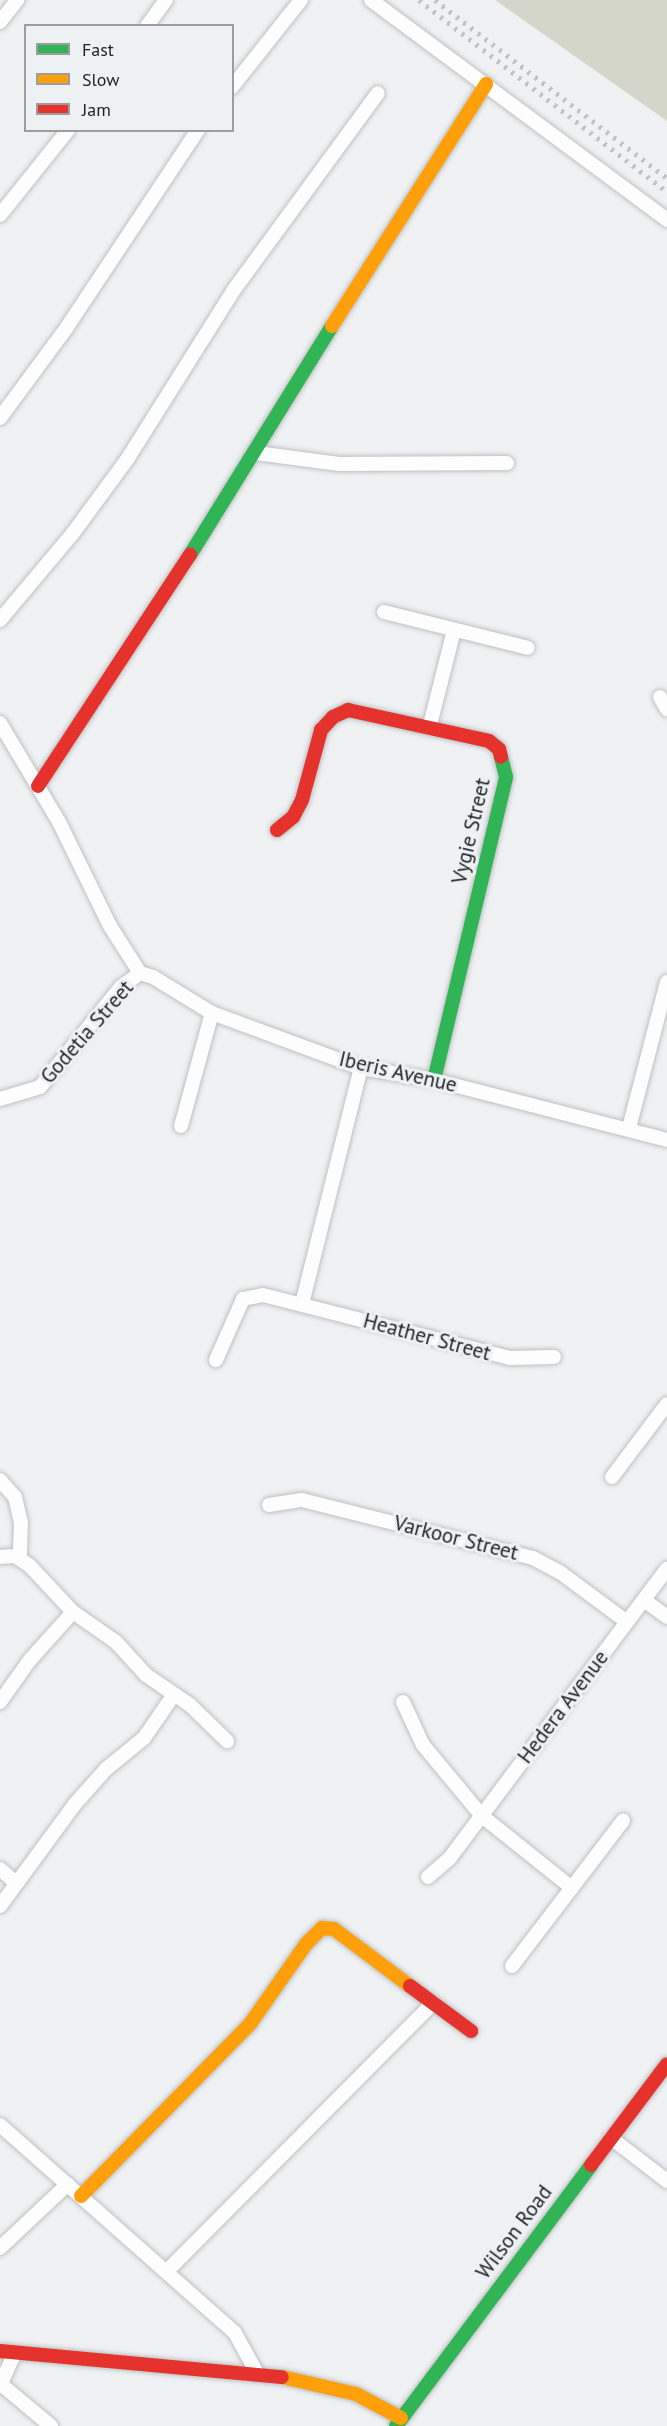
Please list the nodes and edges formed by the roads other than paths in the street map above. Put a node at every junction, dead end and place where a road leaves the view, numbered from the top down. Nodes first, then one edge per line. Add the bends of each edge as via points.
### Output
1 (16, 0) edge
2 (166, 0) edge
3 (301, 0) edge
4 (371, 0) edge
5 (0, 22) edge
6 (148, 24) edge
7 (234, 84) edge
8 (486, 84) junction
9 (378, 93) dead end
10 (66, 132) edge
11 (197, 132) edge
12 (0, 216) edge
13 (667, 220) edge
14 (0, 418) edge
15 (256, 453) junction
16 (507, 463) dead end
17 (384, 612) dead end
18 (0, 620) edge
19 (454, 630) junction
20 (528, 648) dead end
21 (0, 723) edge
22 (430, 725) junction
23 (38, 786) junction
24 (277, 830) dead end
25 (140, 973) junction
26 (667, 982) edge
27 (212, 1013) junction
28 (361, 1068) junction
29 (434, 1080) junction
30 (0, 1099) edge
31 (182, 1126) dead end
32 (629, 1128) junction
33 (667, 1140) edge
34 (302, 1304) junction
35 (554, 1357) dead end
36 (216, 1360) dead end
37 (667, 1404) edge
38 (612, 1477) dead end
39 (0, 1480) edge
40 (269, 1506) dead end
41 (0, 1557) edge
42 (20, 1559) junction
43 (667, 1569) edge
44 (644, 1600) junction
45 (73, 1612) junction
46 (667, 1617) edge
47 (627, 1622) junction
48 (172, 1696) junction
49 (0, 1702) edge
50 (403, 1702) dead end
51 (227, 1741) dead end
52 (482, 1816) junction
53 (623, 1821) dead end
54 (0, 1869) edge
55 (428, 1877) dead end
56 (15, 1882) junction
57 (572, 1888) junction
58 (0, 1906) edge
59 (512, 1966) dead end
60 (433, 2003) junction
61 (471, 2031) dead end
62 (667, 2064) edge
63 (0, 2125) edge
64 (611, 2138) junction
65 (667, 2181) edge
66 (68, 2184) junction
67 (81, 2196) junction
68 (3, 2240) edge
69 (167, 2271) junction
70 (7, 2353) edge
71 (256, 2373) junction
72 (1, 2385) edge
73 (399, 2422) edge
74 (51, 2426) edge

1 - 5 street
2 - 6 street
3 - 7 street
4 - 8 street
8 - 13 street
8 - 15 street via 374,254
9 - 18 street via 233,291 128,458 73,533
10 - 12 street
11 - 14 street via 67,327
15 - 16 street via 339,464
15 - 23 street
17 - 19 street
19 - 20 street
19 - 22 street
21 - 23 street
22 - 24 street, Vygie Street via 355,709 333,717 318,738 302,800 293,817
22 - 29 street, Vygie Street via 489,741 499,748 507,767
23 - 25 street via 110,926
25 - 27 street, Iberis Avenue
25 - 30 street, Godetia Street via 121,987 40,1087
26 - 32 street
27 - 28 street, Iberis Avenue
27 - 31 street
28 - 29 street, Iberis Avenue
28 - 34 street
29 - 32 street, Iberis Avenue
32 - 33 street, Iberis Avenue
34 - 35 street, Heather Street via 510,1358
34 - 36 street, Heather Street via 263,1295 243,1299
37 - 38 street
39 - 42 street via 15,1497 21,1522
40 - 47 street, Varkoor Street via 286,1499 302,1500 533,1558 561,1573
41 - 42 street
42 - 45 street
43 - 44 street, Hedera Avenue
44 - 46 street
44 - 47 street, Hedera Avenue
45 - 48 street via 117,1642
45 - 49 street via 29,1661
47 - 52 street, Hedera Avenue
48 - 51 street via 190,1705
48 - 56 street via 144,1738 106,1769
50 - 52 street via 423,1744
52 - 55 street, Hedera Avenue via 449,1859
52 - 57 street
53 - 57 street
54 - 56 street
56 - 58 street
57 - 59 street
60 - 61 street
60 - 67 street via 334,1929 322,1928 306,1944 250,2024
60 - 69 street
62 - 64 street, Wilson Road
63 - 66 street
64 - 65 street
64 - 73 street, Wilson Road
66 - 67 street
66 - 68 street
67 - 69 street
69 - 71 street via 235,2333
70 - 71 street
70 - 72 street
71 - 73 street via 356,2394
72 - 74 street

